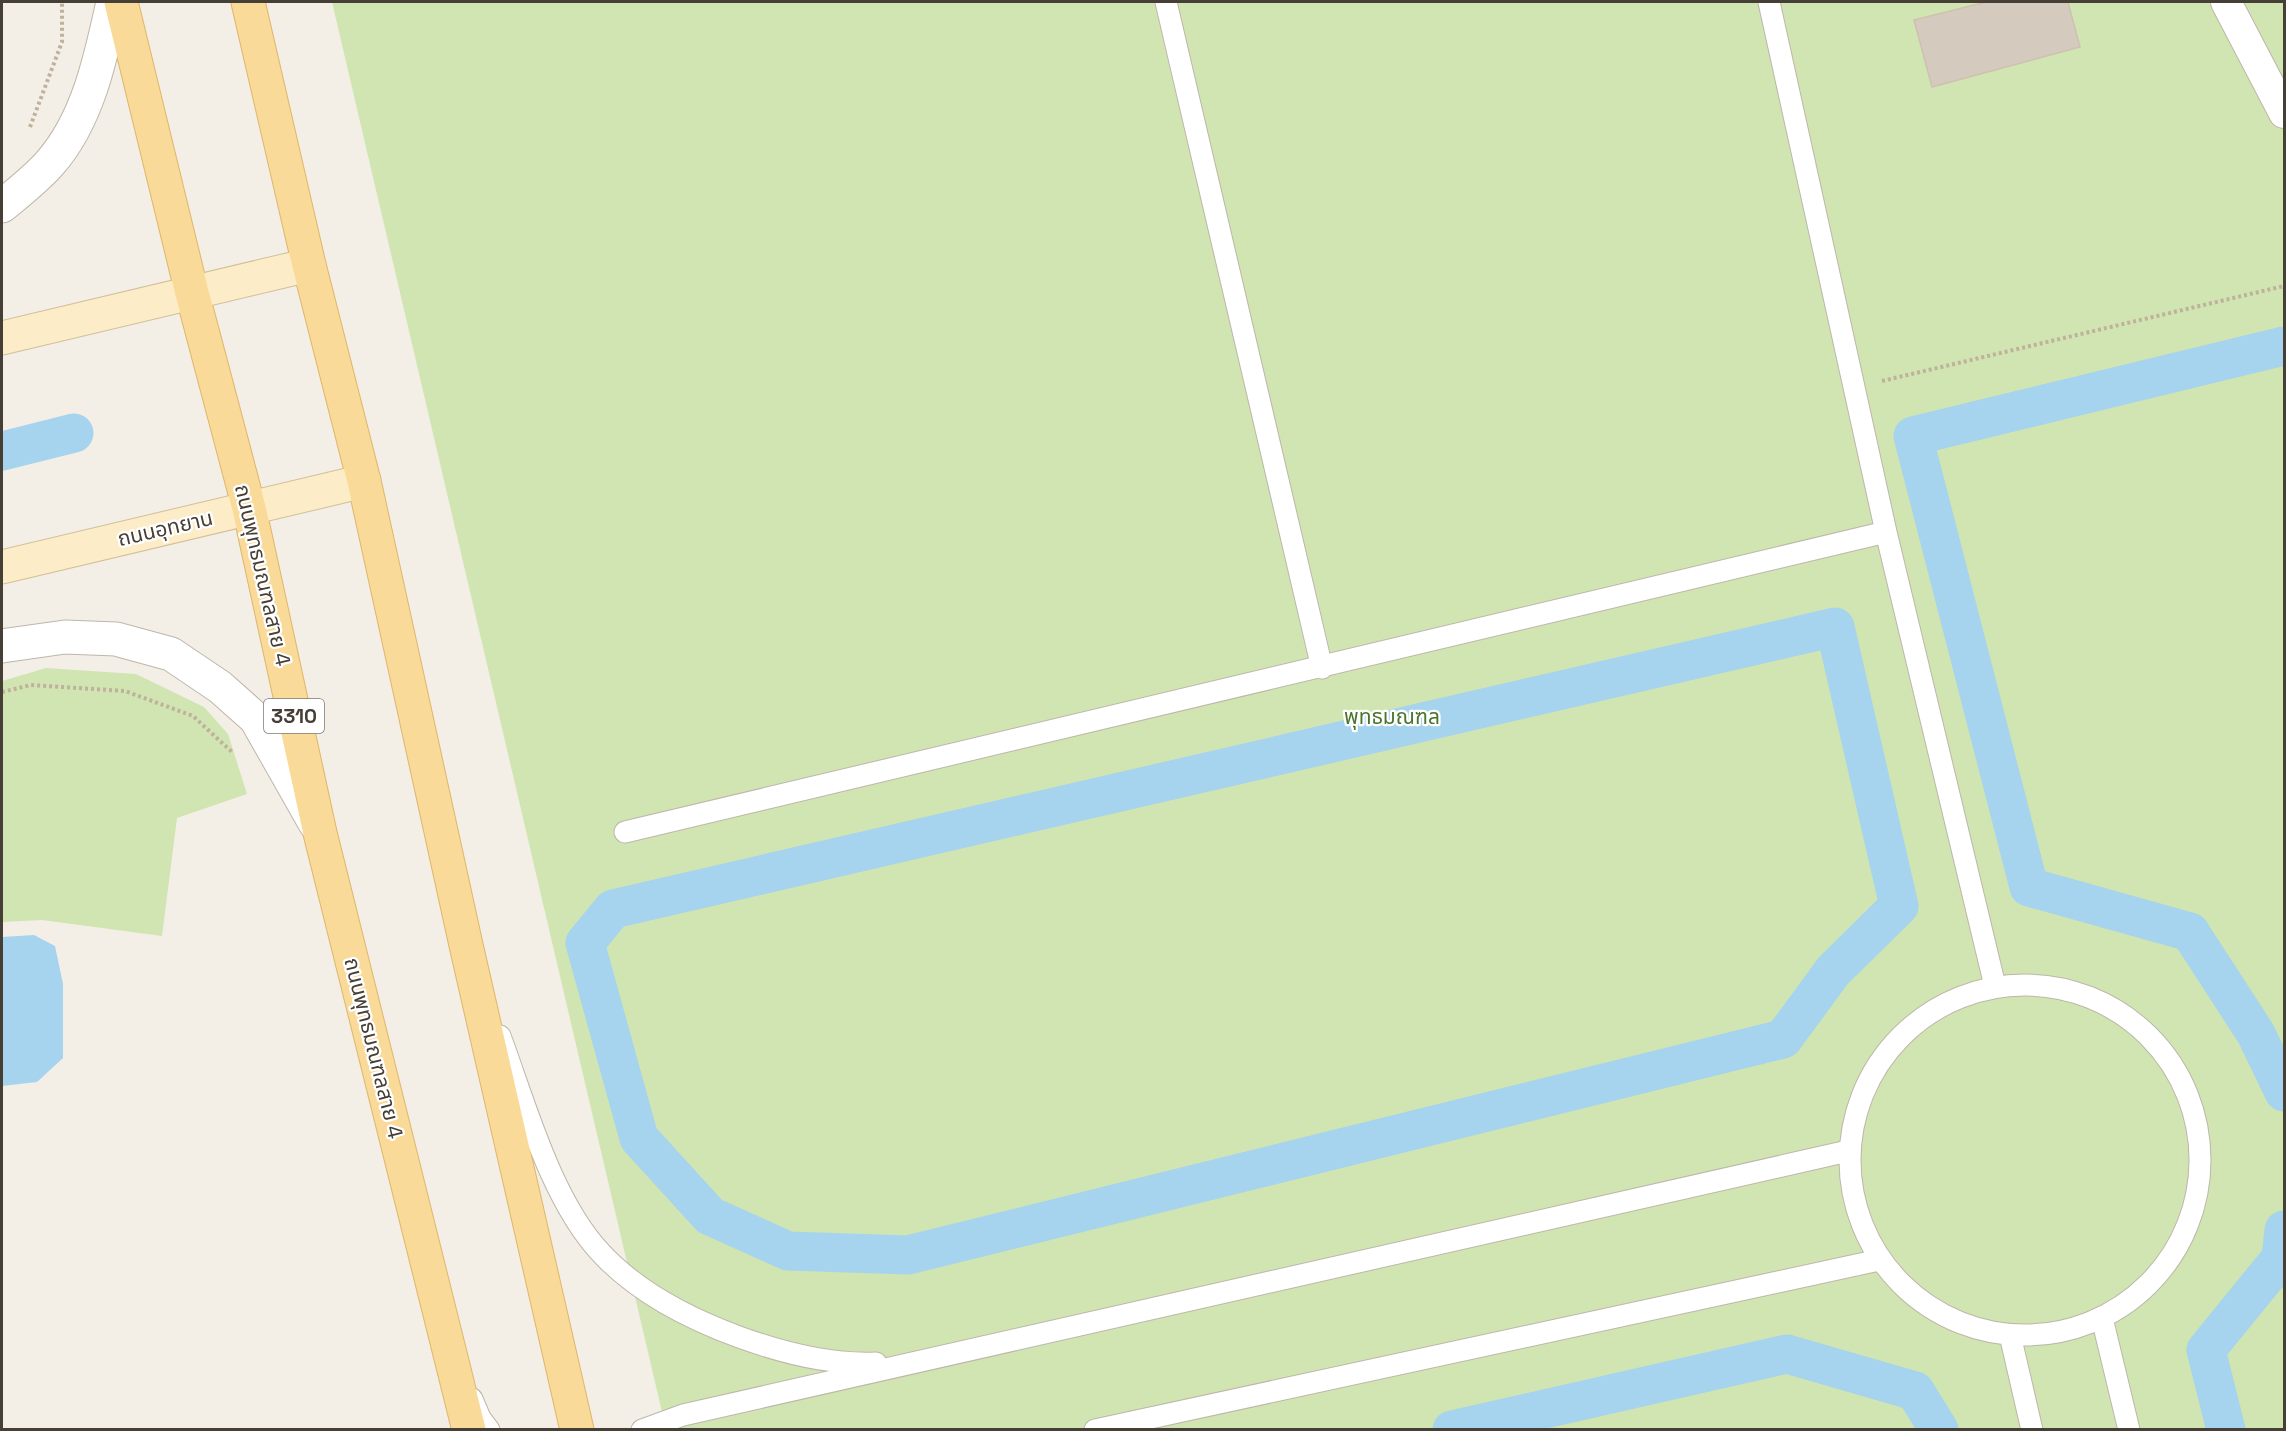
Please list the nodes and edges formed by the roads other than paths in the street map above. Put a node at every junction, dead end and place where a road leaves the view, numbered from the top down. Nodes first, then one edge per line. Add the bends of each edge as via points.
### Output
1 (113, 2) edge
2 (121, 2) edge
3 (248, 2) edge
4 (1166, 2) edge
5 (1768, 2) edge
6 (2226, 2) edge
7 (2284, 113) edge
8 (2, 206) edge
9 (309, 265) junction
10 (192, 293) junction
11 (2, 338) edge
12 (364, 481) junction
13 (249, 508) junction
14 (1886, 532) junction
15 (2, 567) edge
16 (2, 646) edge
17 (1322, 668) junction
18 (626, 832) dead end
19 (320, 833) junction
20 (466, 945) junction
21 (1995, 986) junction
22 (1848, 1151) junction
23 (1879, 1260) junction
24 (2102, 1318) junction
25 (445, 1334) junction
26 (2010, 1335) junction
27 (922, 1361) junction
28 (468, 1430) edge
29 (489, 1430) edge
30 (577, 1430) edge
31 (642, 1430) edge
32 (1095, 1430) edge
33 (2032, 1430) edge
34 (2129, 1430) edge

1 - 8 street via 97,70 80,115 50,163
2 - 10 main road, ถนนพุทธมณฑลสาย 4 / 3310
3 - 9 main road
4 - 17 lane
5 - 14 lane
6 - 7 street
9 - 10 main road
9 - 12 main road
10 - 11 main road
10 - 13 main road, ถนนพุทธมณฑลสาย 4 / 3310
12 - 13 main road, ถนนอุทยาน
12 - 20 main road
13 - 15 main road, ถนนอุทยาน
13 - 19 main road, ถนนพุทธมณฑลสาย 4 / 3310
14 - 17 lane
14 - 21 lane
16 - 19 street via 65,637 116,639 171,654 220,687 256,719
17 - 18 lane
19 - 25 main road, ถนนพุทธมณฑลสาย 4 / 3310
20 - 27 lane via 550,1170 575,1217 601,1253 647,1291 706,1325 775,1350 853,1364
20 - 30 main road
21 - 22 lane via 1949,1001 1909,1026 1878,1062 1857,1105
21 - 24 lane via 2045,984 2094,997 2137,1024 2172,1060 2194,1106 2202,1155 2196,1205 2176,1251 2144,1290
22 - 23 lane via 1855,1208
22 - 27 lane
23 - 26 lane via 1915,1298 1941,1313 1959,1323
23 - 32 lane
24 - 26 lane via 2057,1333
24 - 34 lane
25 - 28 main road, ถนนพุทธมณฑลสาย 4 / 3310
25 - 29 lane via 480,1418
26 - 33 lane
27 - 31 lane via 683,1415

